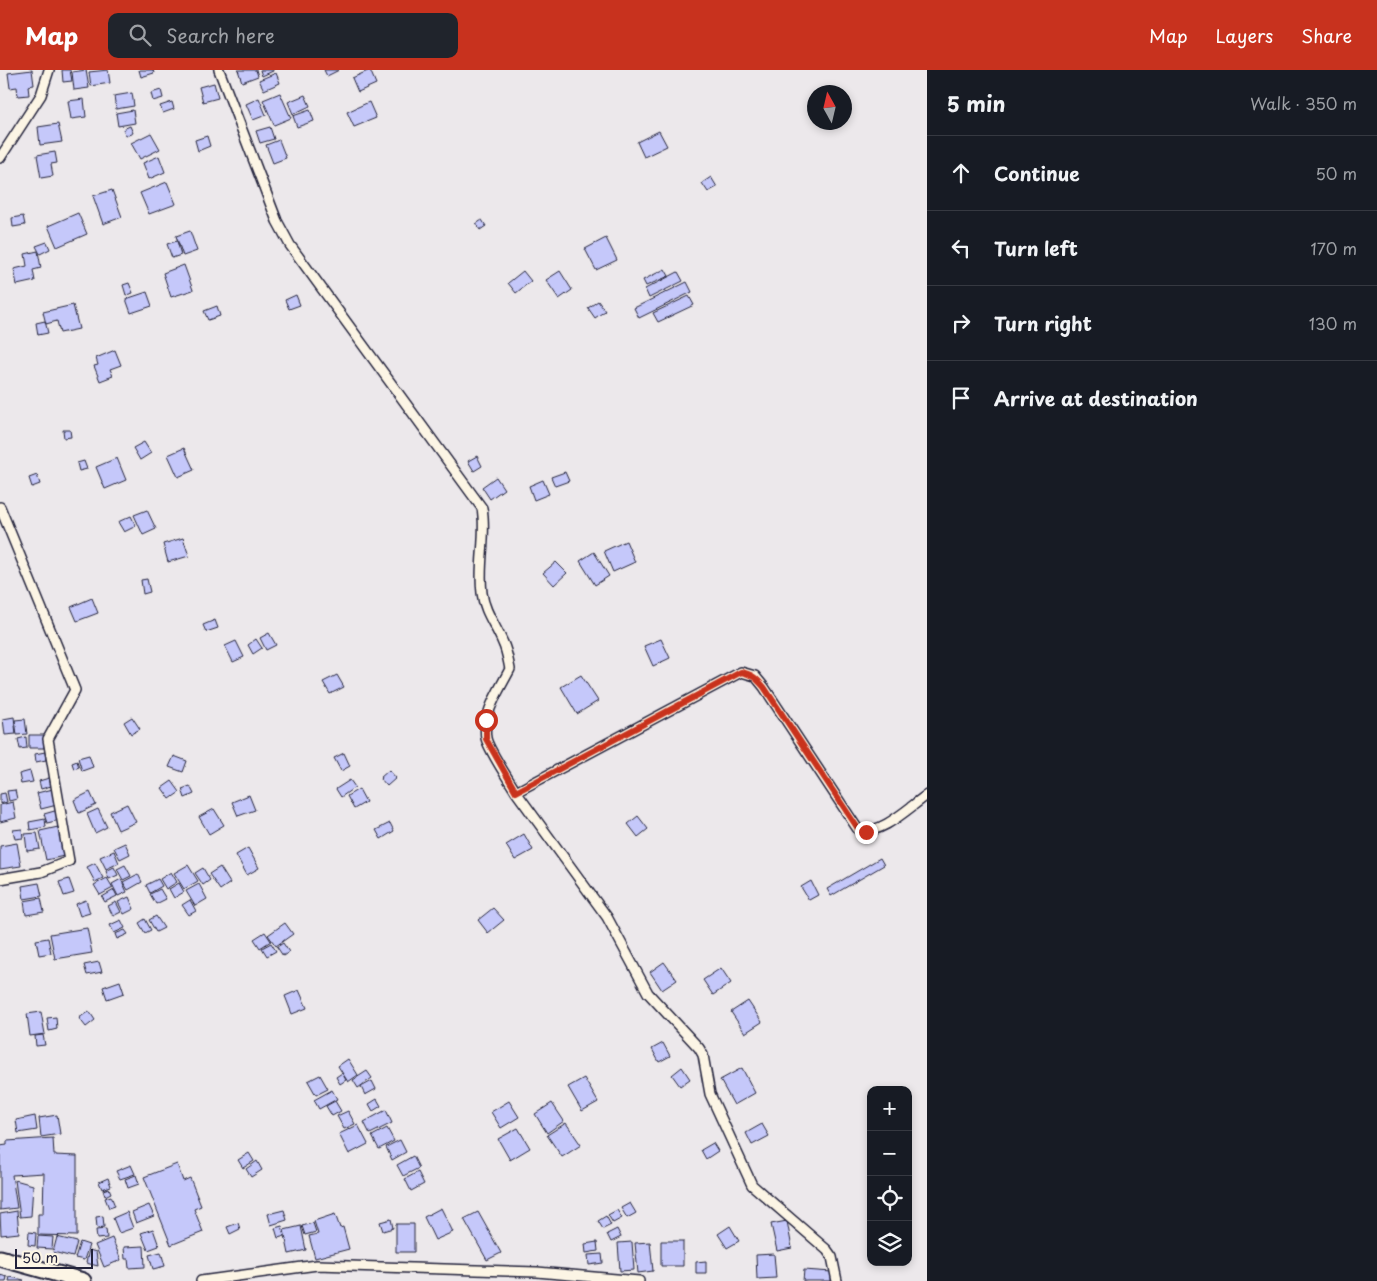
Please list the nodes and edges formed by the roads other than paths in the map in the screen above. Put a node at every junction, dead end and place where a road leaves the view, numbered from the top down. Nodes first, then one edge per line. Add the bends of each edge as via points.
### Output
1 (49, 70) edge
2 (219, 70) edge
3 (0, 158) edge
4 (0, 507) edge
5 (516, 792) junction
6 (927, 795) edge
7 (0, 879) edge
8 (0, 1258) edge
9 (84, 1281) edge
10 (201, 1281) edge
11 (639, 1281) edge
12 (837, 1281) edge

1 - 3 street via 41,95
2 - 5 street via 277,221 290,245 482,508 482,595 504,643 510,669 490,708 486,739
4 - 7 street via 75,690 48,739 69,861 42,872
5 - 6 street via 741,672 754,676 764,687 859,830 866,832 878,828
5 - 12 street via 607,917 648,993 699,1048 710,1094 752,1185 827,1250 835,1265
8 - 9 main road
10 - 11 street via 317,1265 537,1272

